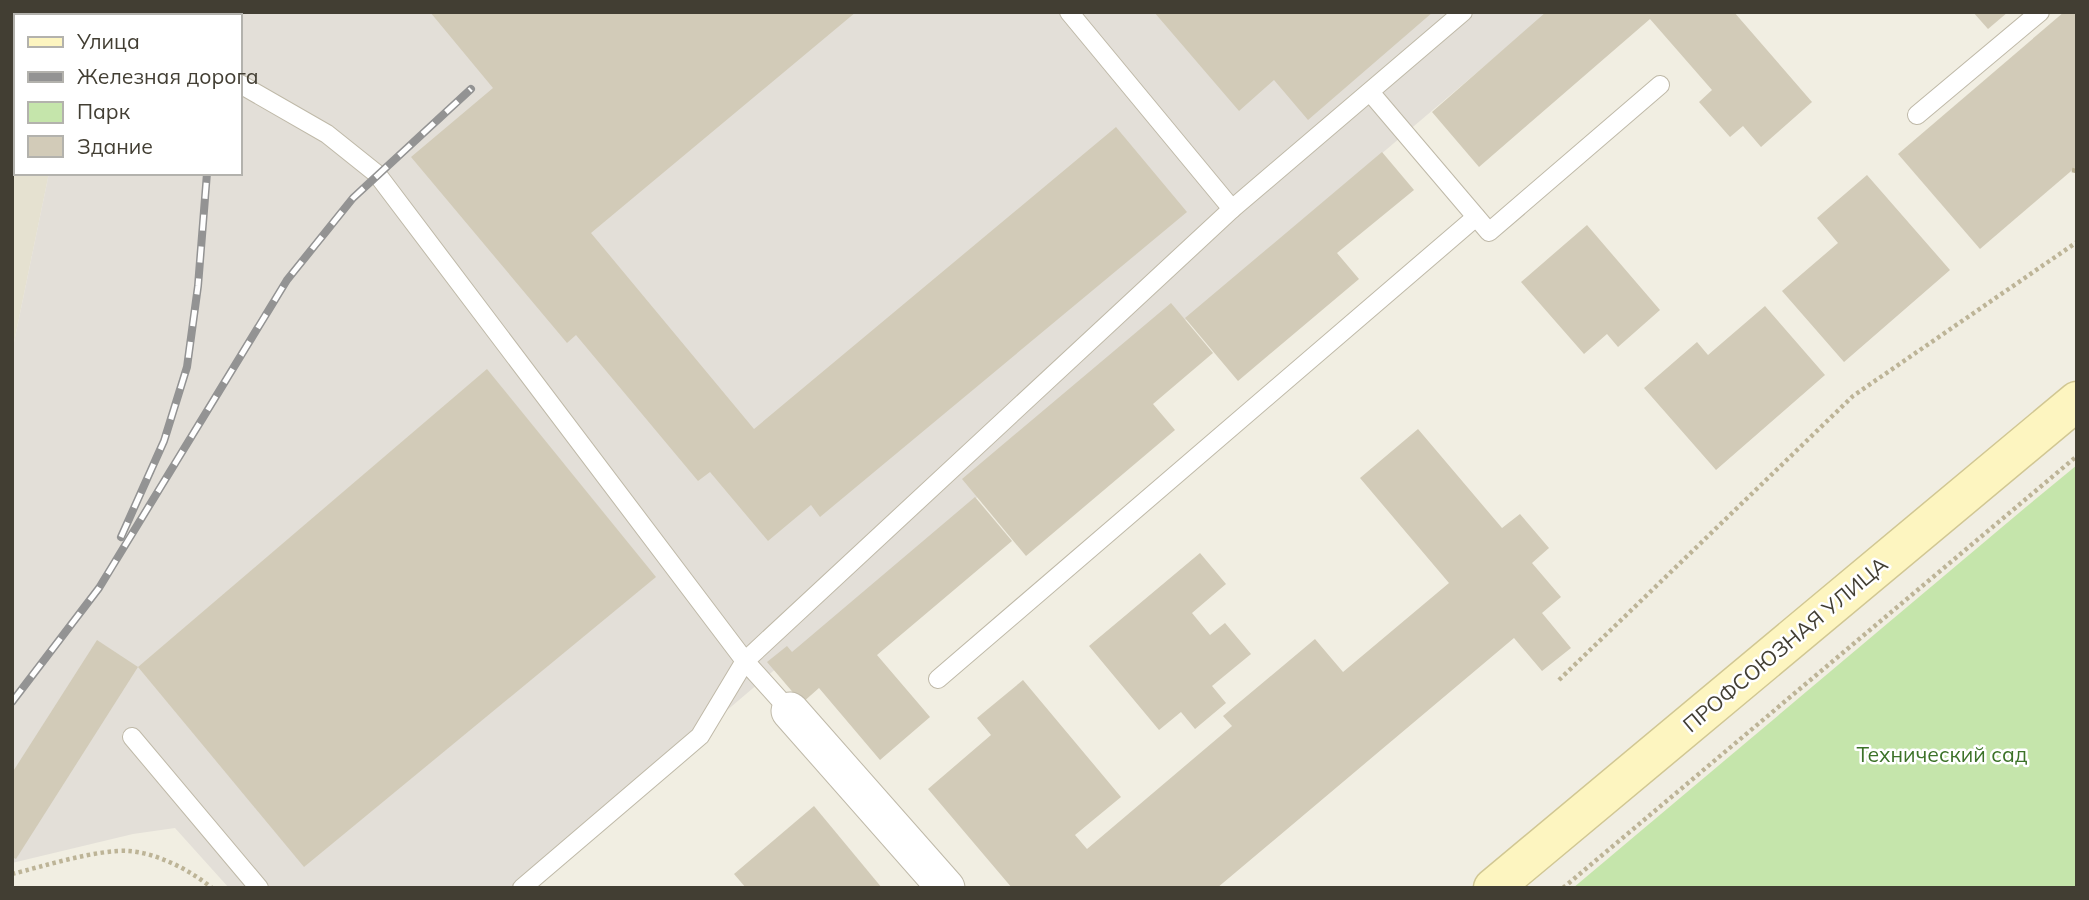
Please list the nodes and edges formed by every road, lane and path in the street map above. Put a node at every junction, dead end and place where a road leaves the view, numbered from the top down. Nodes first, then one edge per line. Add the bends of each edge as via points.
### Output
1 (1069, 12) edge
2 (1463, 12) edge
3 (2040, 12) edge
4 (242, 85) edge
5 (1660, 85) dead end
6 (1370, 92) junction
7 (1917, 115) dead end
8 (1232, 209) junction
9 (1476, 218) junction
10 (2077, 242) edge
11 (2077, 401) edge
12 (2077, 456) edge
13 (745, 661) junction
14 (938, 679) dead end
15 (1559, 680) dead end
16 (790, 711) joint
17 (132, 737) dead end
18 (12, 874) edge
19 (212, 888) edge
20 (258, 888) edge
21 (522, 888) edge
22 (946, 888) edge
23 (1493, 888) edge
24 (1563, 888) edge

1 - 8 lane
2 - 6 lane
3 - 7 lane
4 - 13 lane via 327,134 377,174
5 - 9 lane via 1489,232
6 - 8 lane
6 - 9 lane
8 - 13 lane
9 - 14 lane
10 - 15 path via 1853,396
11 - 23 main road, ПРОФСОЮЗНАЯ УЛИЦА
12 - 24 path
13 - 16 lane
13 - 21 lane via 700,736
16 - 22 street
17 - 20 lane
18 - 19 path via 130,851 170,864

